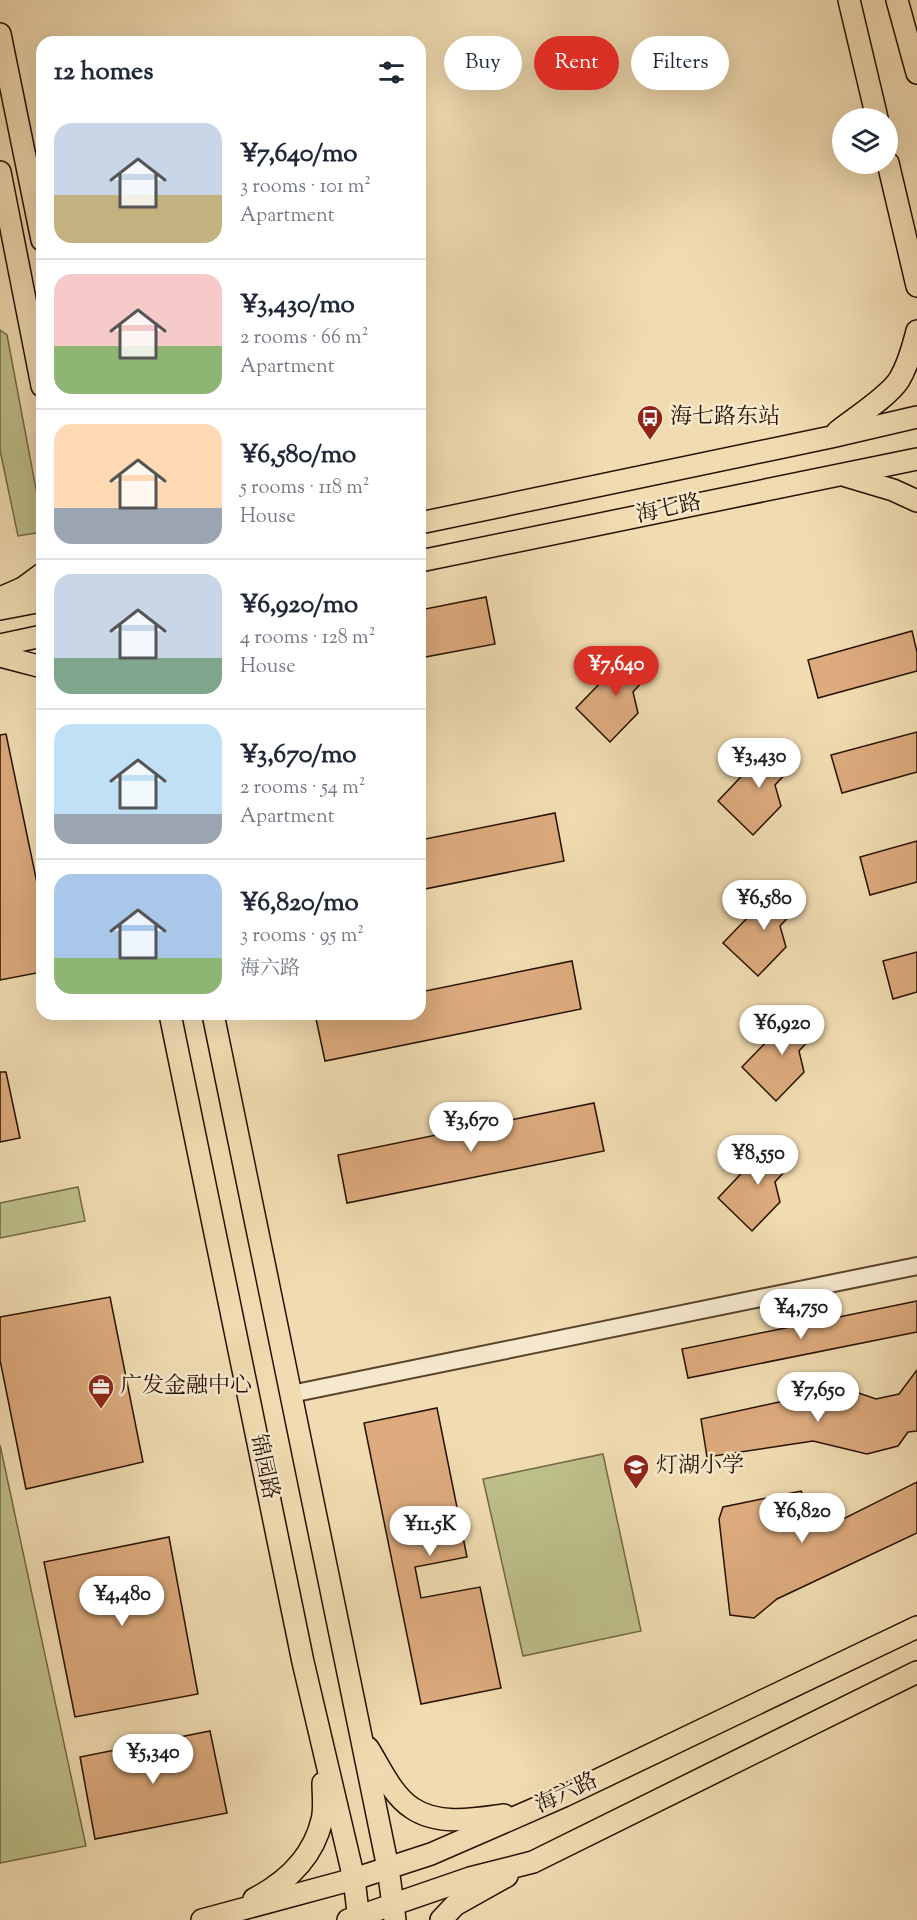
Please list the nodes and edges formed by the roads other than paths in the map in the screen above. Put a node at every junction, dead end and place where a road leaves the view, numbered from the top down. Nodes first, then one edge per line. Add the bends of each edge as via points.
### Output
1 (849, 0) edge
2 (897, 0) edge
3 (0, 34) edge
4 (917, 72) edge
5 (875, 108) edge
6 (0, 172) edge
7 (891, 174) edge
8 (36, 211) edge
9 (917, 286) edge
10 (917, 331) edge
11 (36, 355) edge
12 (917, 417) edge
13 (831, 436) junction
14 (917, 459) edge
15 (842, 475) junction
16 (917, 501) edge
17 (426, 522) edge
18 (426, 560) edge
19 (36, 578) edge
20 (0, 598) edge
21 (36, 602) edge
22 (0, 609) edge
23 (36, 637) edge
24 (0, 645) edge
25 (0, 657) edge
26 (36, 666) edge
27 (171, 1020) edge
28 (214, 1020) edge
29 (917, 1266) edge
30 (291, 1394) junction
31 (917, 1627) edge
32 (917, 1672) edge
33 (360, 1736) junction
34 (323, 1746) junction
35 (525, 1813) junction
36 (533, 1862) junction
37 (388, 1868) junction
38 (354, 1879) junction
39 (228, 1913) junction
40 (393, 1913) edge
41 (355, 1919) edge
42 (202, 1920) edge
43 (441, 1920) edge

1 - 5 main road
2 - 4 main road
3 - 8 main road
6 - 11 main road
7 - 9 main road
10 - 13 main road via 898,381
12 - 13 main road
13 - 17 main road
14 - 15 main road, 海七路
15 - 16 main road
15 - 18 main road, 海七路
19 - 20 main road
21 - 22 main road
23 - 24 main road
25 - 26 main road
27 - 34 main road, 锦园路
28 - 30 main road, 锦园路
29 - 30 street
30 - 33 main road, 锦园路
31 - 35 main road, 海六路
32 - 36 main road, 海六路
33 - 35 main road via 393,1789 412,1808 435,1818 461,1820
33 - 37 main road, 锦园路
34 - 38 main road, 锦园路
34 - 39 main road via 323,1818 313,1846 295,1871 269,1891
35 - 37 main road, 海六路 via 431,1854
36 - 40 main road, 海六路 via 470,1878
36 - 43 main road via 455,1905
37 - 38 main road, 海六路
37 - 40 main road, 锦园路
38 - 39 main road, 海六路
38 - 41 main road, 锦园路
39 - 42 main road, 海六路
40 - 41 main road, 海六路

